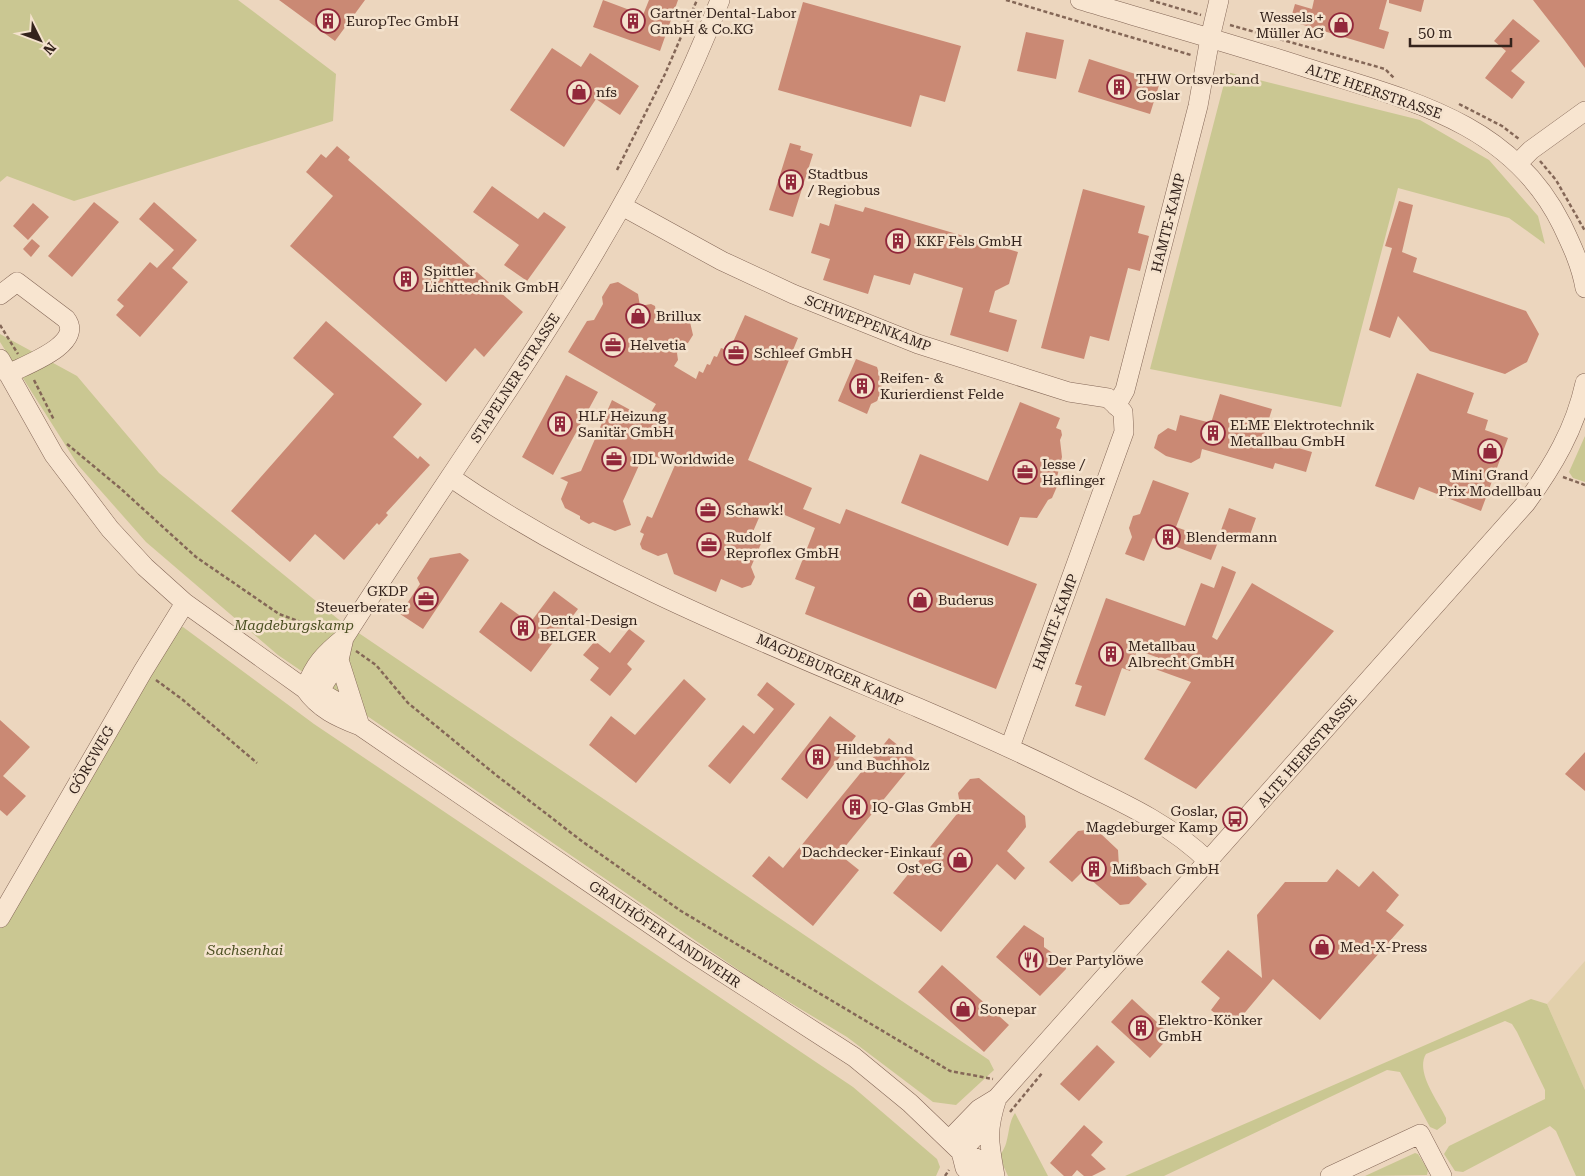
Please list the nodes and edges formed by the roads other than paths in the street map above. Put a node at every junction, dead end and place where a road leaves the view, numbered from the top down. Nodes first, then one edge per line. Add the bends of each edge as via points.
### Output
1 (720, 0) edge
2 (1080, 0) edge
3 (1219, 0) edge
4 (1210, 38) junction
5 (1585, 111) edge
6 (1518, 162) junction
7 (622, 206) junction
8 (1580, 250) edge
9 (1585, 288) edge
10 (0, 296) edge
11 (4, 367) edge
12 (1585, 384) edge
13 (1120, 409) junction
14 (450, 477) junction
15 (185, 603) junction
16 (346, 649) junction
17 (305, 689) junction
18 (360, 726) junction
19 (1010, 747) junction
20 (1209, 862) junction
21 (0, 918) edge
22 (997, 1098) junction
23 (990, 1120) junction
24 (955, 1146) junction
25 (973, 1176) edge
26 (989, 1176) edge
27 (995, 1176) edge
28 (1330, 1176) edge
29 (1442, 1176) edge

1 - 7 street, STAPELNER STRASSE via 682,89
2 - 4 street, ALTE HEERSTRASSE
3 - 4 street, HAMTE-KAMP
4 - 6 street, ALTE HEERSTRASSE via 1235,36 1438,112 1487,138
4 - 13 street, HAMTE-KAMP via 1198,106
5 - 6 street
6 - 8 street, ALTE HEERSTRASSE via 1538,184
7 - 13 street, SCHWEPPENKAMP via 722,261 793,294 918,344 1068,392 1108,398
7 - 14 street, STAPELNER STRASSE
8 - 9 street, ALTE HEERSTRASSE
10 - 11 street via 17,282 71,325 71,331 60,347 26,365
11 - 15 street, GRAUHÖFER LANDWEHR via 54,455 110,529
12 - 20 street, ALTE HEERSTRASSE via 1581,402 1557,459 1526,503
13 - 19 street, HAMTE-KAMP via 1124,432
14 - 16 street, STAPELNER STRASSE
14 - 19 street, MAGDEBURGER KAMP via 580,555 659,594
15 - 17 street, GRAUHÖFER LANDWEHR
15 - 21 street, GÖRGWEG
16 - 17 street, STAPELNER STRASSE via 326,652 312,670
16 - 18 street
17 - 18 street, GRAUHÖFER LANDWEHR via 314,703
18 - 24 street, GRAUHÖFER LANDWEHR via 685,948 854,1058 910,1103
19 - 20 street, MAGDEBURGER KAMP via 1143,813 1192,846
20 - 22 street, ALTE HEERSTRASSE
22 - 23 street, ALTE HEERSTRASSE
22 - 24 street, ALTE HEERSTRASSE via 979,1109
23 - 24 street, ALTE HEERSTRASSE
23 - 27 street, ALTE HEERSTRASSE via 989,1148
24 - 25 street, GRAUHÖFER LANDWEHR via 965,1168
24 - 26 street, GRAUHÖFER LANDWEHR via 976,1158
28 - 29 street via 1420,1134

